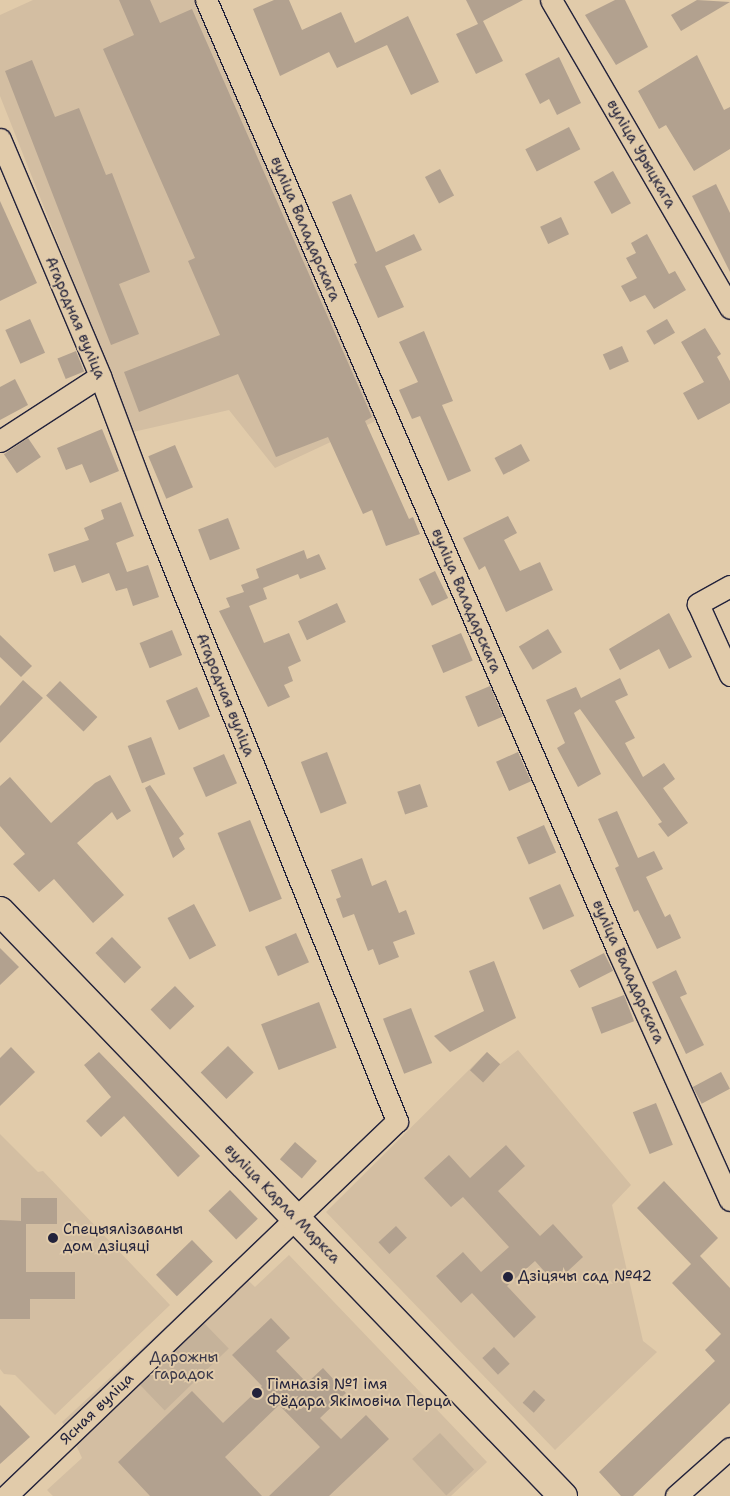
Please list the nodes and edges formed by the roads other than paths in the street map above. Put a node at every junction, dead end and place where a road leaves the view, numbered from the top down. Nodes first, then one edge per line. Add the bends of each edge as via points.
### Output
1 (206, 0) edge
2 (551, 0) edge
3 (0, 139) edge
4 (730, 308) edge
5 (100, 376) junction
6 (0, 442) edge
7 (730, 586) edge
8 (730, 675) edge
9 (0, 911) edge
10 (730, 1200) edge
11 (296, 1218) junction
12 (730, 1448) edge
13 (6, 1496) edge
14 (563, 1496) edge
15 (676, 1496) edge

1 - 10 street, вуліца Валадарскага via 609,931
2 - 4 street, вуліца Урыцкага
3 - 5 street, Агародная вуліца
5 - 6 street
5 - 11 street, Агародная вуліца via 152,514 397,1120
7 - 8 street via 698,604
9 - 11 main road, вуліца Карла Маркса
11 - 13 street, Ясная вуліца
11 - 14 main road, вуліца Карла Маркса
12 - 15 street

